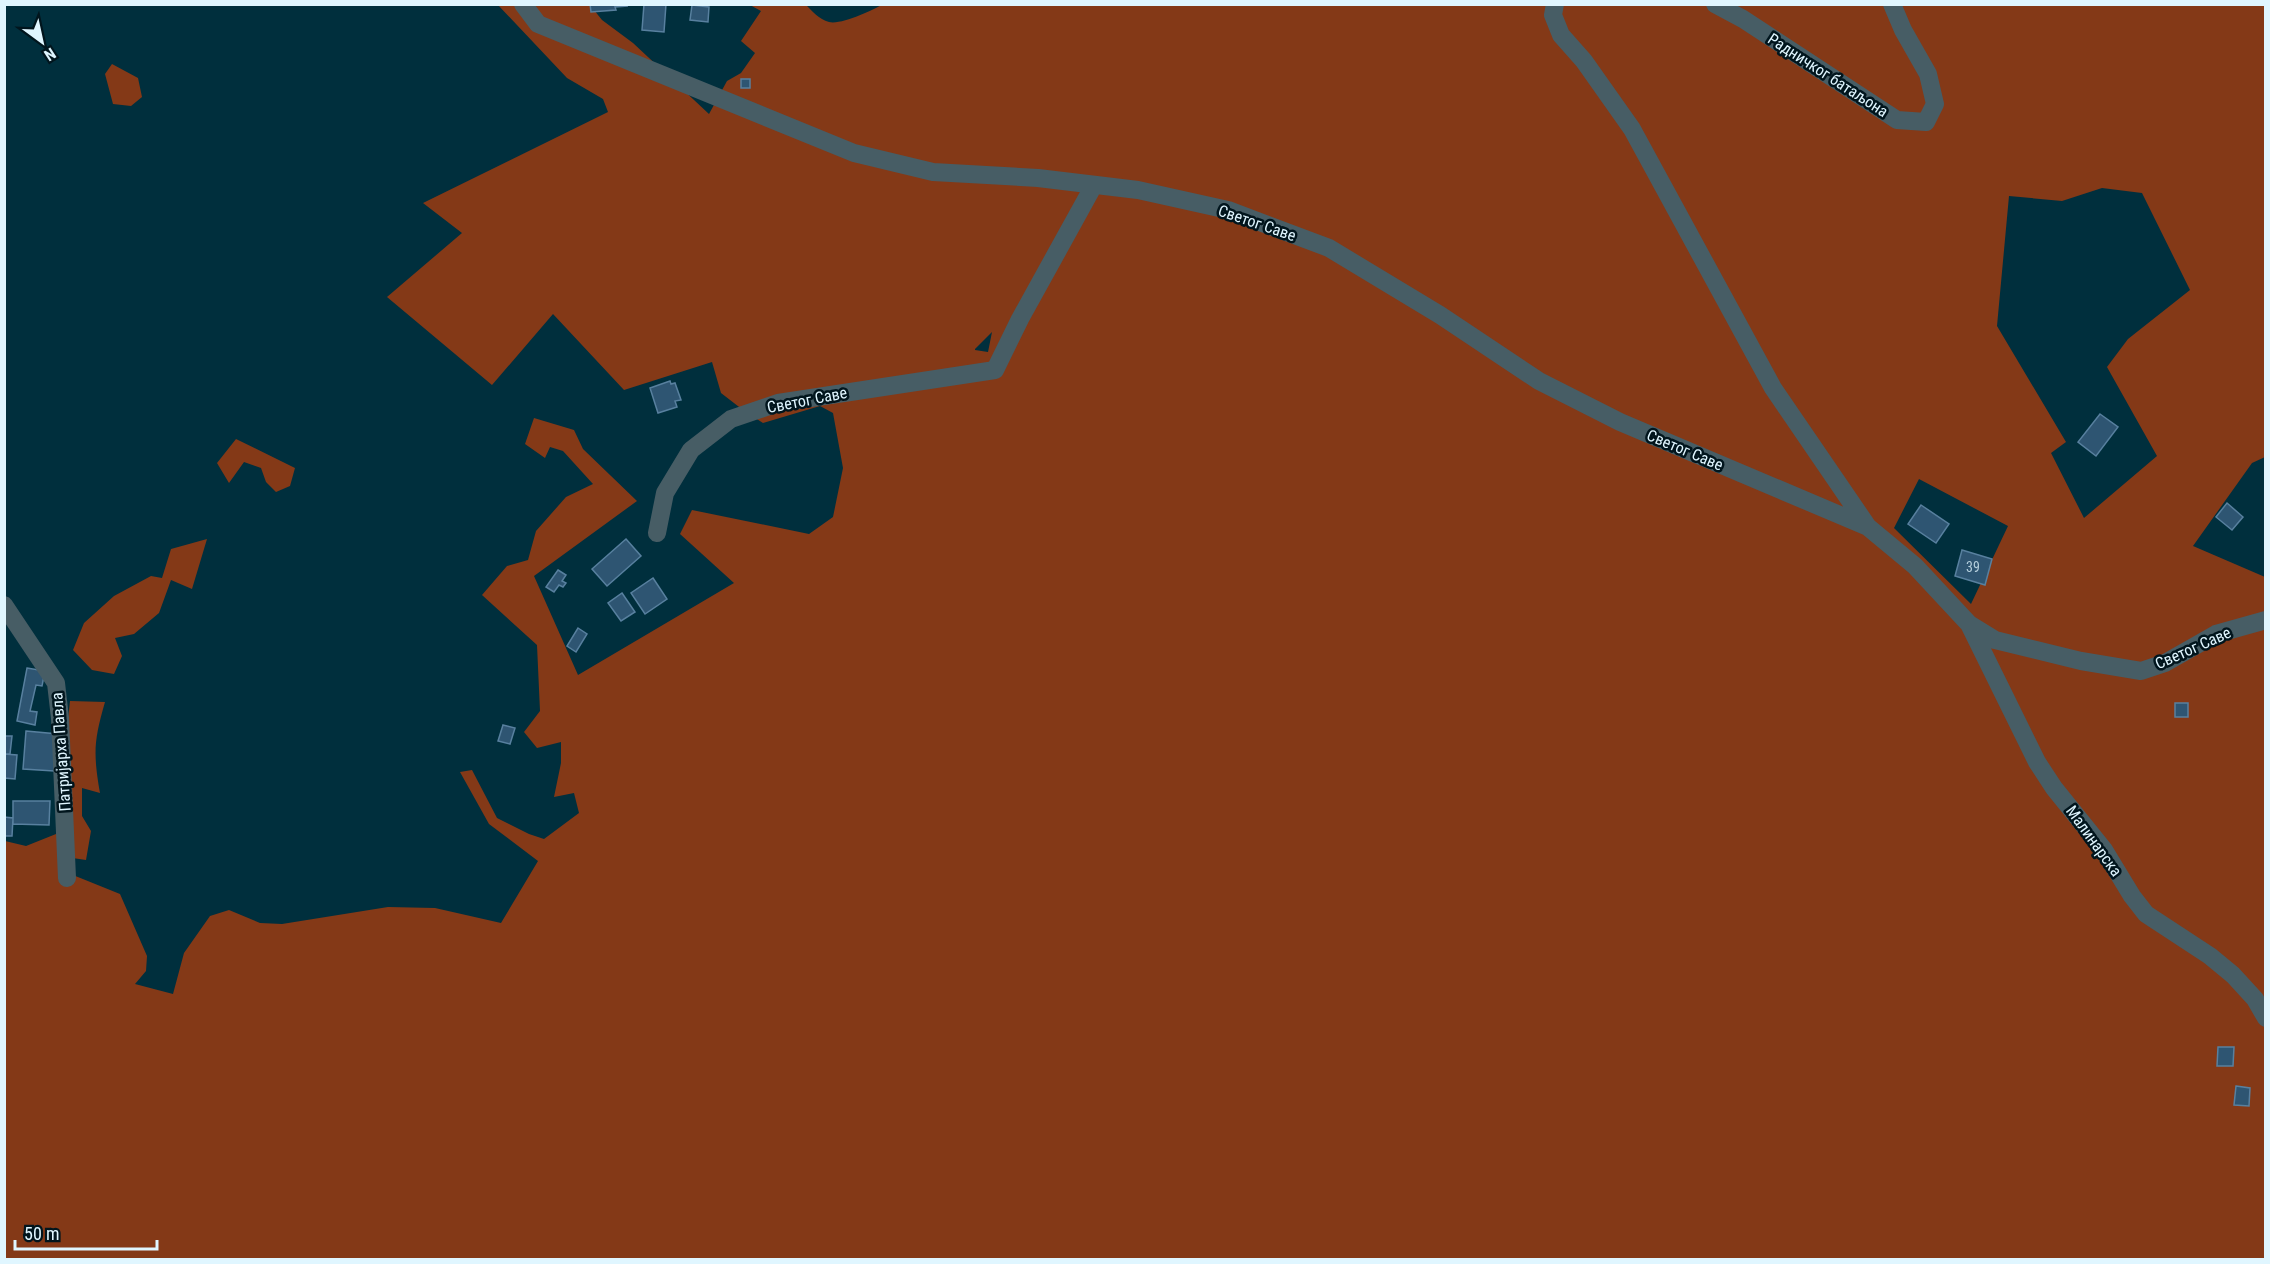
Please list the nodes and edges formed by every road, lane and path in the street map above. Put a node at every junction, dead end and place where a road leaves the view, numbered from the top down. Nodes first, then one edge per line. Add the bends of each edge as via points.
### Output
1 (523, 4) edge
2 (1556, 4) edge
3 (1715, 4) edge
4 (1892, 4) edge
5 (1094, 185) junction
6 (1868, 527) junction
7 (657, 533) dead end
8 (4, 605) edge
9 (2265, 620) edge
10 (1970, 624) junction
11 (67, 878) dead end
12 (2265, 1018) edge

1 - 5 street, Светог Саве via 538,24 854,153 933,172
2 - 6 street via 1553,15 1561,35 1632,129 1773,388
3 - 4 street, Радничког батаљона via 1897,120 1926,122 1935,104 1928,74
5 - 6 street, Светог Саве via 1138,190 1228,210 1329,248 1549,386 1620,422
5 - 7 street, Светог Саве via 995,370 777,403 731,419 691,450 665,493
6 - 10 street, Светог Саве via 1915,567
8 - 11 street, Патријарха Павла via 56,683
9 - 10 street, Светог Саве via 2216,634 2165,663 2141,671 1995,640
10 - 12 street, Малинарска via 2037,762 2104,850 2132,897 2146,915 2233,975 2255,999

